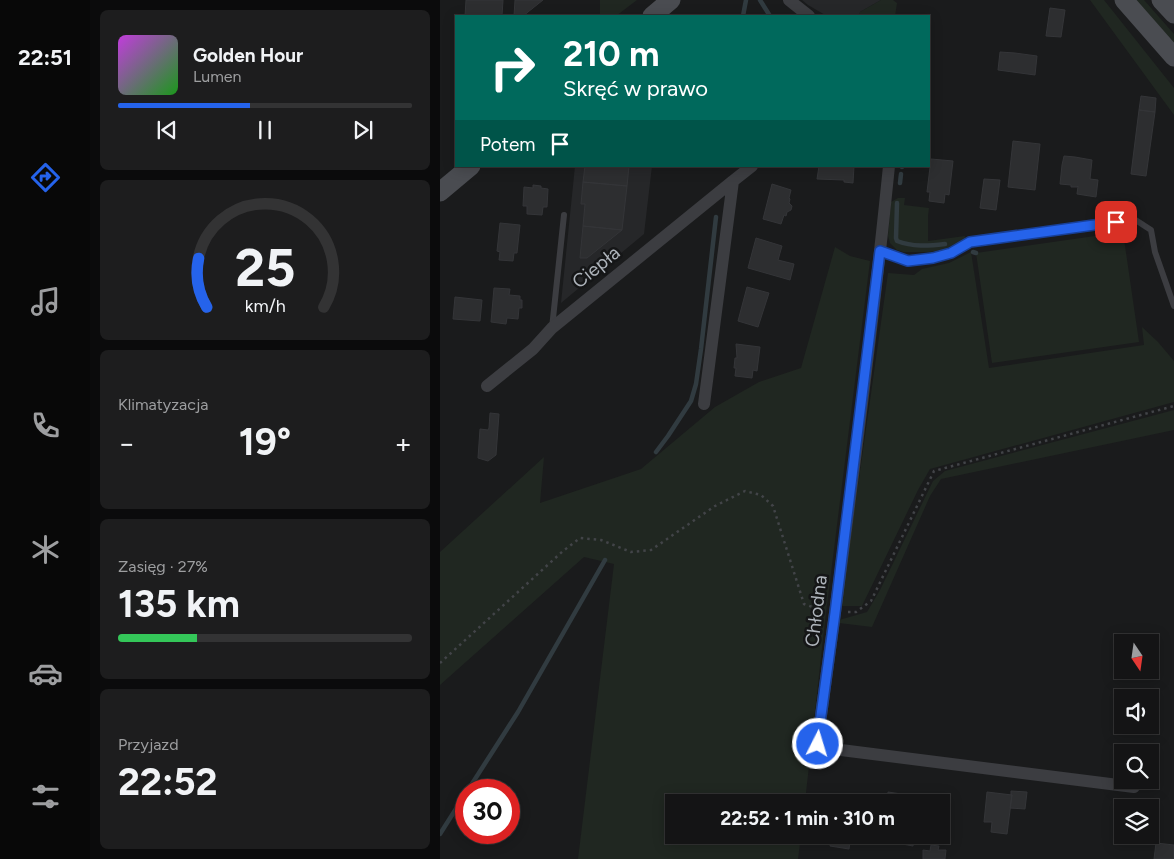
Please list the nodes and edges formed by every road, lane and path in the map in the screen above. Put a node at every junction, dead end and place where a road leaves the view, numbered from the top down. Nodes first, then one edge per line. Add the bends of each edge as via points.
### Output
1 (671, 0) edge
2 (789, 0) edge
3 (1124, 0) edge
4 (1161, 0) edge
5 (1174, 14) edge
6 (653, 15) edge
7 (808, 15) edge
8 (1174, 57) edge
9 (470, 167) edge
10 (751, 167) edge
11 (889, 167) edge
12 (733, 182) junction
13 (440, 192) edge
14 (564, 215) dead end
15 (880, 251) junction
16 (1174, 306) edge
17 (552, 328) junction
18 (487, 386) dead end
19 (704, 404) dead end
20 (1174, 406) edge
21 (835, 613) junction
22 (440, 663) edge
23 (1114, 784) edge

1 - 6 main road
2 - 7 street
3 - 8 main road
4 - 5 main road
9 - 13 main road
10 - 12 street, Ciepła
11 - 15 street, Chłodna
12 - 17 street, Ciepła
12 - 19 street
14 - 17 lane
15 - 16 lane via 908,261 933,258 951,253 970,242 1134,219 1151,230 1155,252
15 - 21 street, Chłodna
17 - 18 street, Ciepła via 533,349
20 - 21 path via 934,471 871,601 856,612
21 - 22 path via 804,604 773,506 762,495 745,491 715,506 651,550 632,552 601,540 580,538
21 - 23 street, Chłodna via 818,744 832,749

